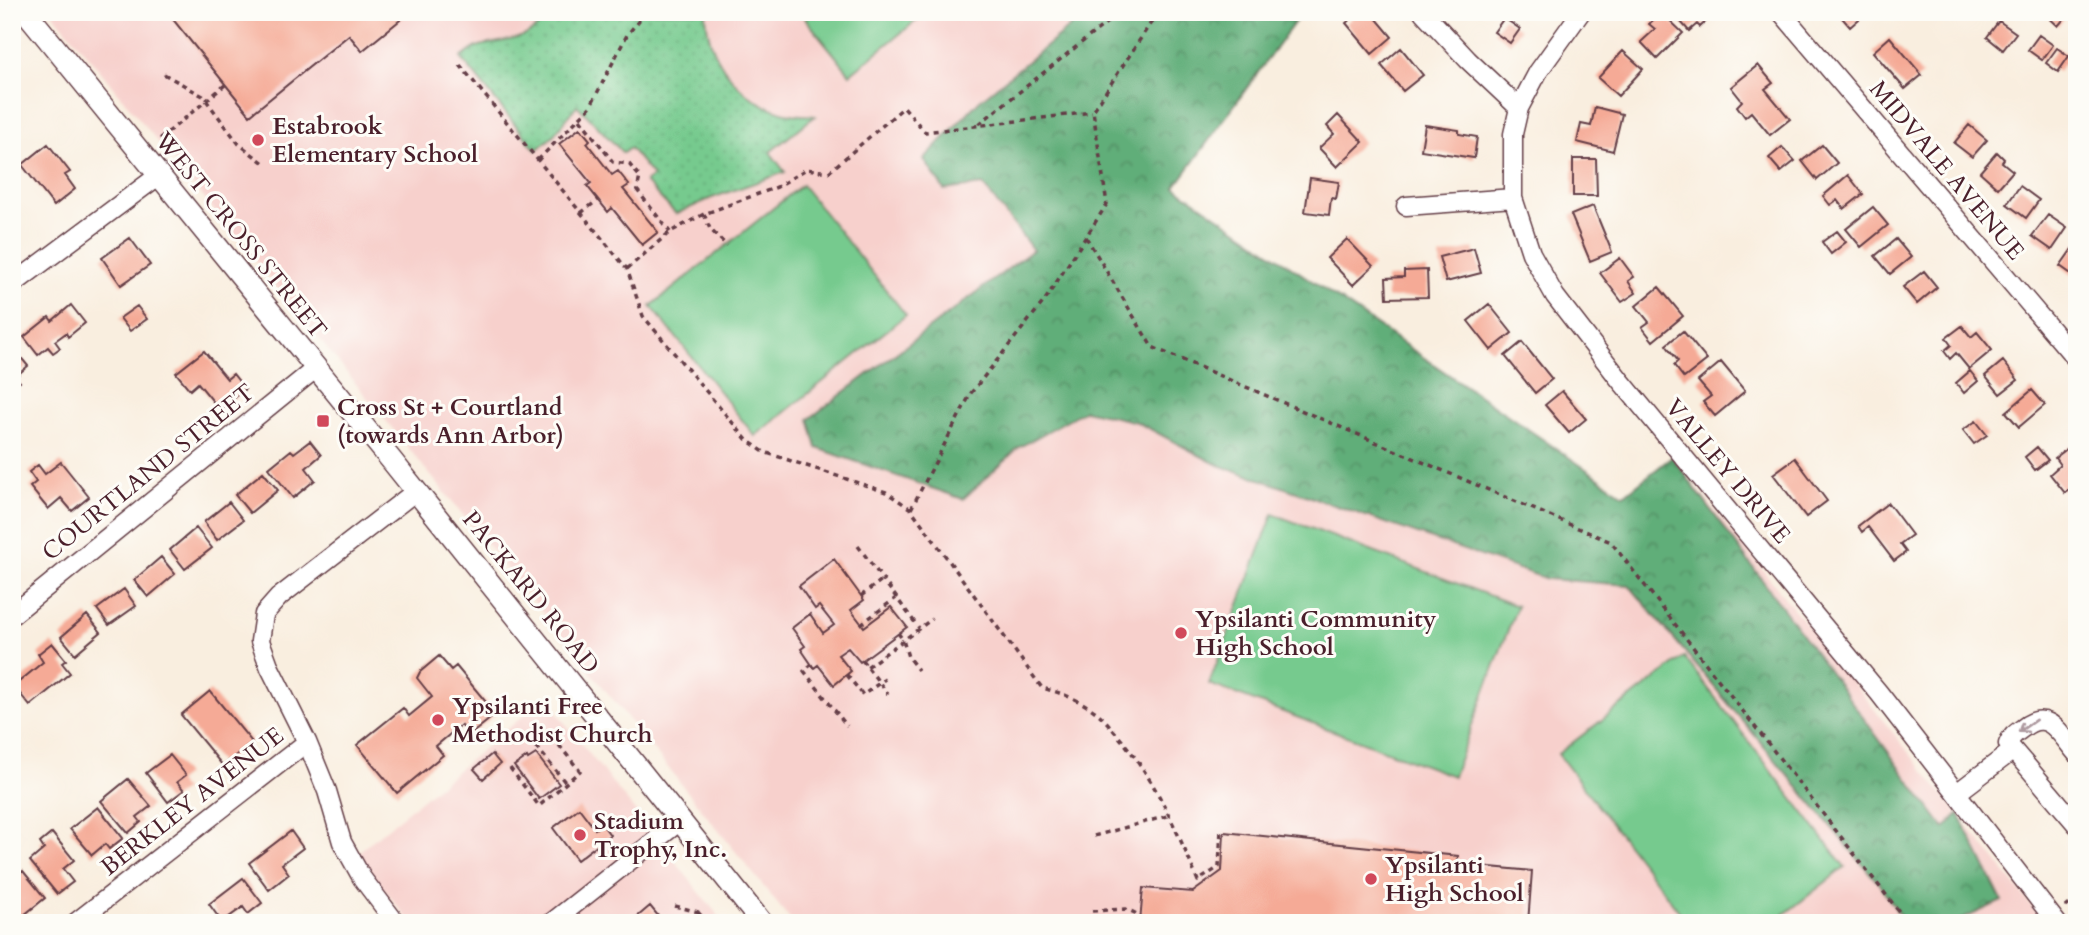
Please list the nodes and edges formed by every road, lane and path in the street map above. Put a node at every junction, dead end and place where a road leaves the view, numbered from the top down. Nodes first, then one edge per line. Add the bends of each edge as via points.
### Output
1 (26, 12) edge
2 (646, 12) edge
3 (1120, 12) edge
4 (1158, 12) edge
5 (1423, 12) edge
6 (1581, 12) edge
7 (1780, 12) edge
8 (460, 65) dead end
9 (164, 74) dead end
10 (225, 85) dead end
11 (207, 101) junction
12 (1519, 108) junction
13 (1093, 111) junction
14 (580, 119) junction
15 (977, 126) junction
16 (160, 139) dead end
17 (538, 160) junction
18 (265, 164) dead end
19 (158, 176) junction
20 (1513, 198) junction
21 (598, 200) dead end
22 (1406, 206) dead end
23 (581, 213) junction
24 (704, 214) junction
25 (670, 232) junction
26 (1086, 237) junction
27 (727, 246) dead end
28 (627, 269) junction
29 (12, 285) edge
30 (2077, 360) edge
31 (315, 369) junction
32 (416, 491) junction
33 (911, 509) junction
34 (858, 546) dead end
35 (883, 579) junction
36 (861, 596) dead end
37 (897, 597) junction
38 (12, 615) edge
39 (932, 619) dead end
40 (862, 624) dead end
41 (919, 628) junction
42 (898, 634) dead end
43 (903, 640) junction
44 (862, 660) dead end
45 (812, 664) dead end
46 (867, 667) junction
47 (918, 670) dead end
48 (847, 675) dead end
49 (884, 679) dead end
50 (879, 683) junction
51 (888, 694) dead end
52 (847, 726) dead end
53 (545, 728) dead end
54 (534, 737) dead end
55 (307, 742) junction
56 (2012, 751) junction
57 (2077, 754) edge
58 (510, 768) dead end
59 (565, 782) junction
60 (1957, 793) junction
61 (1171, 815) junction
62 (680, 821) junction
63 (2077, 825) edge
64 (1221, 829) dead end
65 (1094, 836) dead end
66 (676, 906) dead end
67 (1092, 911) dead end
68 (698, 912) junction
69 (75, 923) edge
70 (396, 923) edge
71 (551, 923) edge
72 (698, 923) edge
73 (707, 923) edge
74 (762, 923) edge
75 (1137, 923) edge
76 (1908, 923) edge
77 (2057, 923) edge

1 - 19 main road, WEST CROSS STREET
2 - 14 path via 627,35
3 - 15 path
4 - 13 path
5 - 12 street
6 - 12 street, VALLEY DRIVE via 1538,72
7 - 30 street, MIDVALE AVENUE
8 - 17 path
9 - 11 path
10 - 11 path
11 - 16 path
11 - 18 path via 239,144
12 - 20 street, VALLEY DRIVE via 1513,134
13 - 15 path
13 - 26 path via 1107,204
14 - 17 path
14 - 25 path via 613,162 629,164 635,170 640,177 637,190
15 - 24 path via 925,132 904,107 829,172 806,169 777,187
17 - 23 path
19 - 29 street
19 - 31 main road, WEST CROSS STREET
20 - 22 street
20 - 60 street, VALLEY DRIVE via 1531,253 1555,296
21 - 23 path
23 - 28 path
24 - 25 path
24 - 27 path via 710,229
25 - 28 path
26 - 33 path via 1045,300 971,393
26 - 76 path via 1152,347 1611,542
28 - 33 path via 643,316 747,440 764,452 886,492
31 - 32 main road, WEST CROSS STREET
31 - 38 street, COURTLAND STREET
32 - 55 street, BERKLEY AVENUE via 279,597 264,614 260,641
32 - 62 main road, PACKARD ROAD
33 - 61 path via 1042,688 1065,694 1098,713 1147,774
34 - 35 path
35 - 36 path
35 - 37 path
37 - 40 path
37 - 41 path
39 - 41 path
41 - 43 path
42 - 43 path
43 - 46 path
43 - 47 path
44 - 46 path
45 - 52 path via 804,671
46 - 50 path
48 - 50 path via 863,695
49 - 50 path
50 - 51 path
53 - 59 path via 580,771
54 - 59 path
55 - 69 street, BERKLEY AVENUE
55 - 70 street via 342,842
57 -> 56 street via 2040,718 2011,737
56 - 60 street
56 - 63 street
58 - 59 path via 539,806
60 - 77 street, VALLEY DRIVE
61 - 64 path via 1198,881 1219,867
61 - 65 path
62 - 71 street
62 - 74 main road, PACKARD ROAD
66 - 68 path
67 - 75 path via 1126,909 1137,914
68 - 72 path
68 - 73 path

